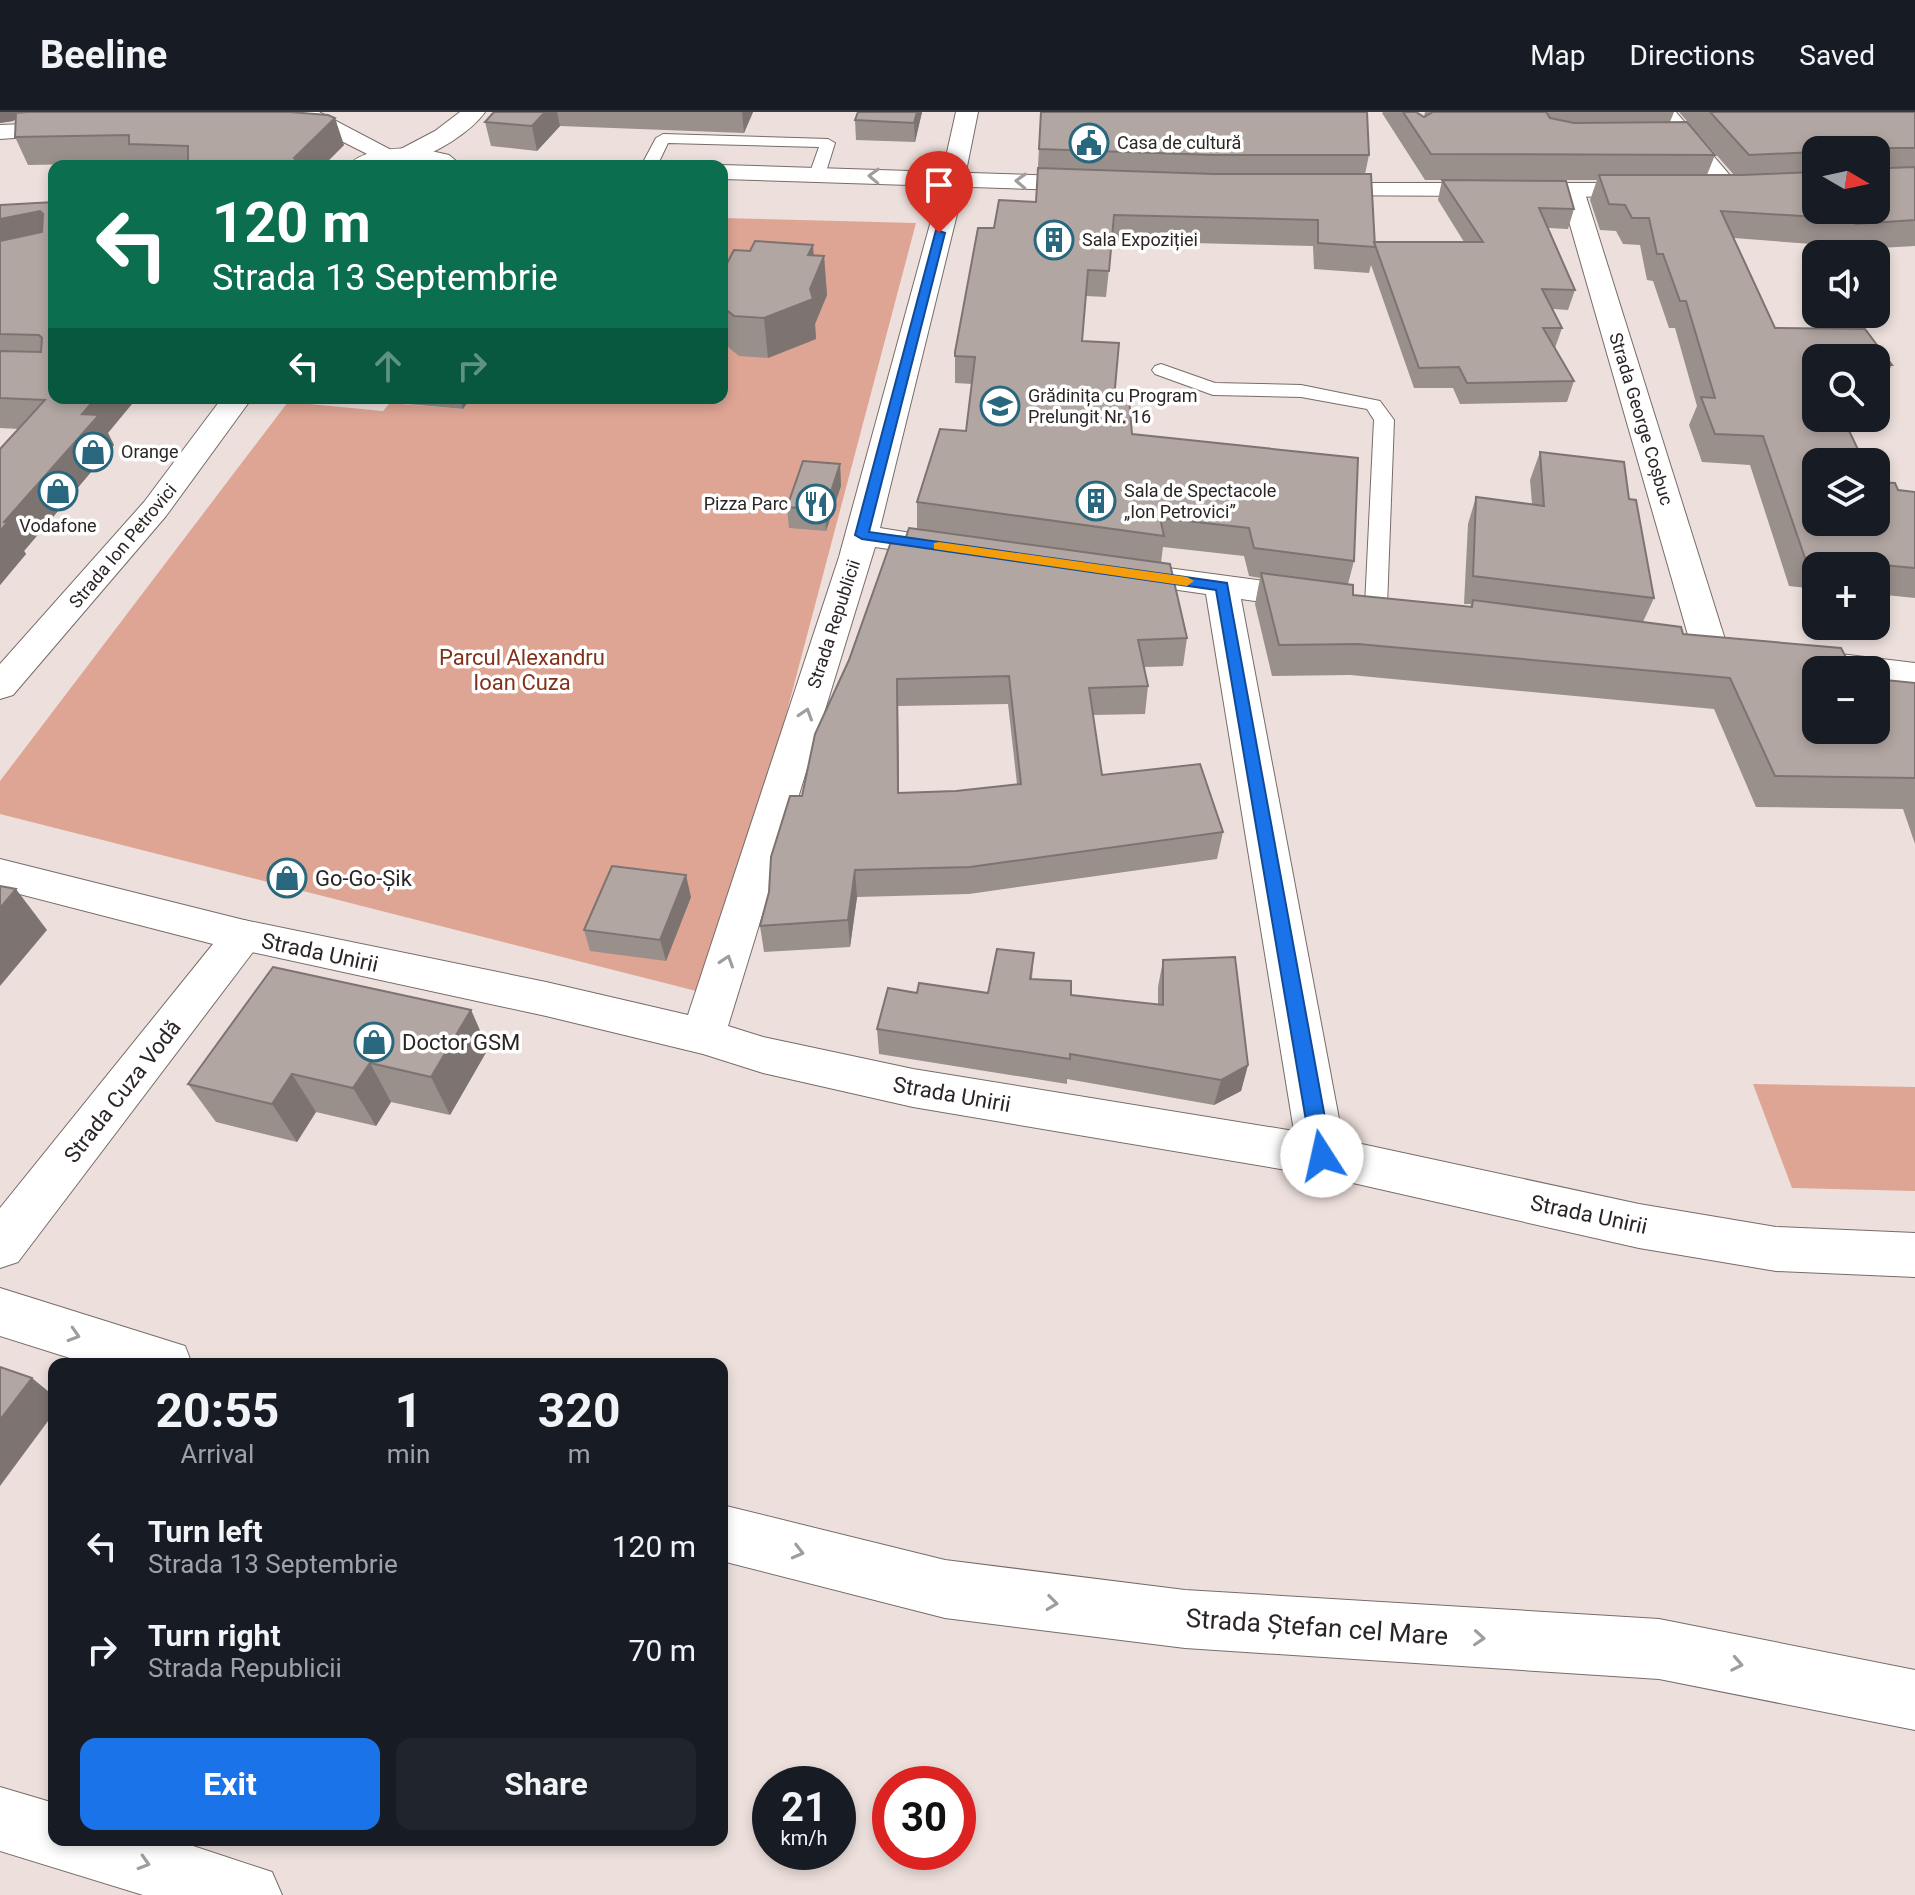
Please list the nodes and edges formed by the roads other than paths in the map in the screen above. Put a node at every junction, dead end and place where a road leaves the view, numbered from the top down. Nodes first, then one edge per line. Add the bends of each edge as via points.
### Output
1 (302, 112) edge
2 (967, 112) edge
3 (1664, 112) edge
4 (466, 120) edge
5 (50, 130) edge
6 (0, 132) edge
7 (396, 156) junction
8 (382, 160) edge
9 (422, 160) edge
10 (447, 160) edge
11 (652, 160) edge
12 (728, 172) edge
13 (817, 175) junction
14 (1289, 189) edge
15 (1759, 189) edge
16 (1118, 190) edge
17 (1572, 190) junction
18 (1730, 191) junction
19 (939, 197) junction
20 (1161, 370) dead end
21 (233, 404) edge
22 (862, 535) junction
23 (987, 553) edge
24 (1081, 566) edge
25 (1222, 586) junction
26 (1391, 608) joint
27 (1915, 675) edge
28 (0, 687) edge
29 (0, 874) edge
30 (244, 936) junction
31 (703, 1036) junction
32 (1322, 1156) junction
33 (0, 1246) edge
34 (1915, 1255) edge
35 (0, 1312) edge
36 (147, 1358) edge
37 (728, 1535) edge
38 (1915, 1700) edge
39 (0, 1819) edge
40 (48, 1833) edge
41 (89, 1846) edge
42 (249, 1895) edge

1 - 7 street
2 - 19 street, Strada Republicii
3 - 18 street via 1679,140
4 - 7 street
4 - 10 street via 446,148
5 - 6 street
7 - 8 street
7 - 9 street
11 - 13 lane via 663,138 828,143
12 - 13 street
19 -> 13 street
14 - 17 street
15 - 18 street
16 - 19 street
17 - 18 street
17 - 27 street, Strada George Coșbuc via 1722,650
19 - 22 street, Strada Republicii
20 - 26 lane via 1213,389 1301,391 1373,405 1384,420
21 - 28 street, Strada Ion Petrovici via 155,509
22 - 23 street
31 -> 22 street, Strada Republicii
24 - 25 street
25 - 26 street
25 - 32 street
29 - 30 street, Strada Unirii
30 - 31 street, Strada Unirii
30 - 33 street, Strada Cuza Vodă
31 - 32 street, Strada Unirii via 763,1055 913,1088
32 - 34 street, Strada Unirii via 1639,1226 1776,1249
35 -> 36 street
37 -> 38 street, Strada Ștefan cel Mare via 945,1589 1185,1619 1659,1649
39 - 40 street
41 -> 42 street

